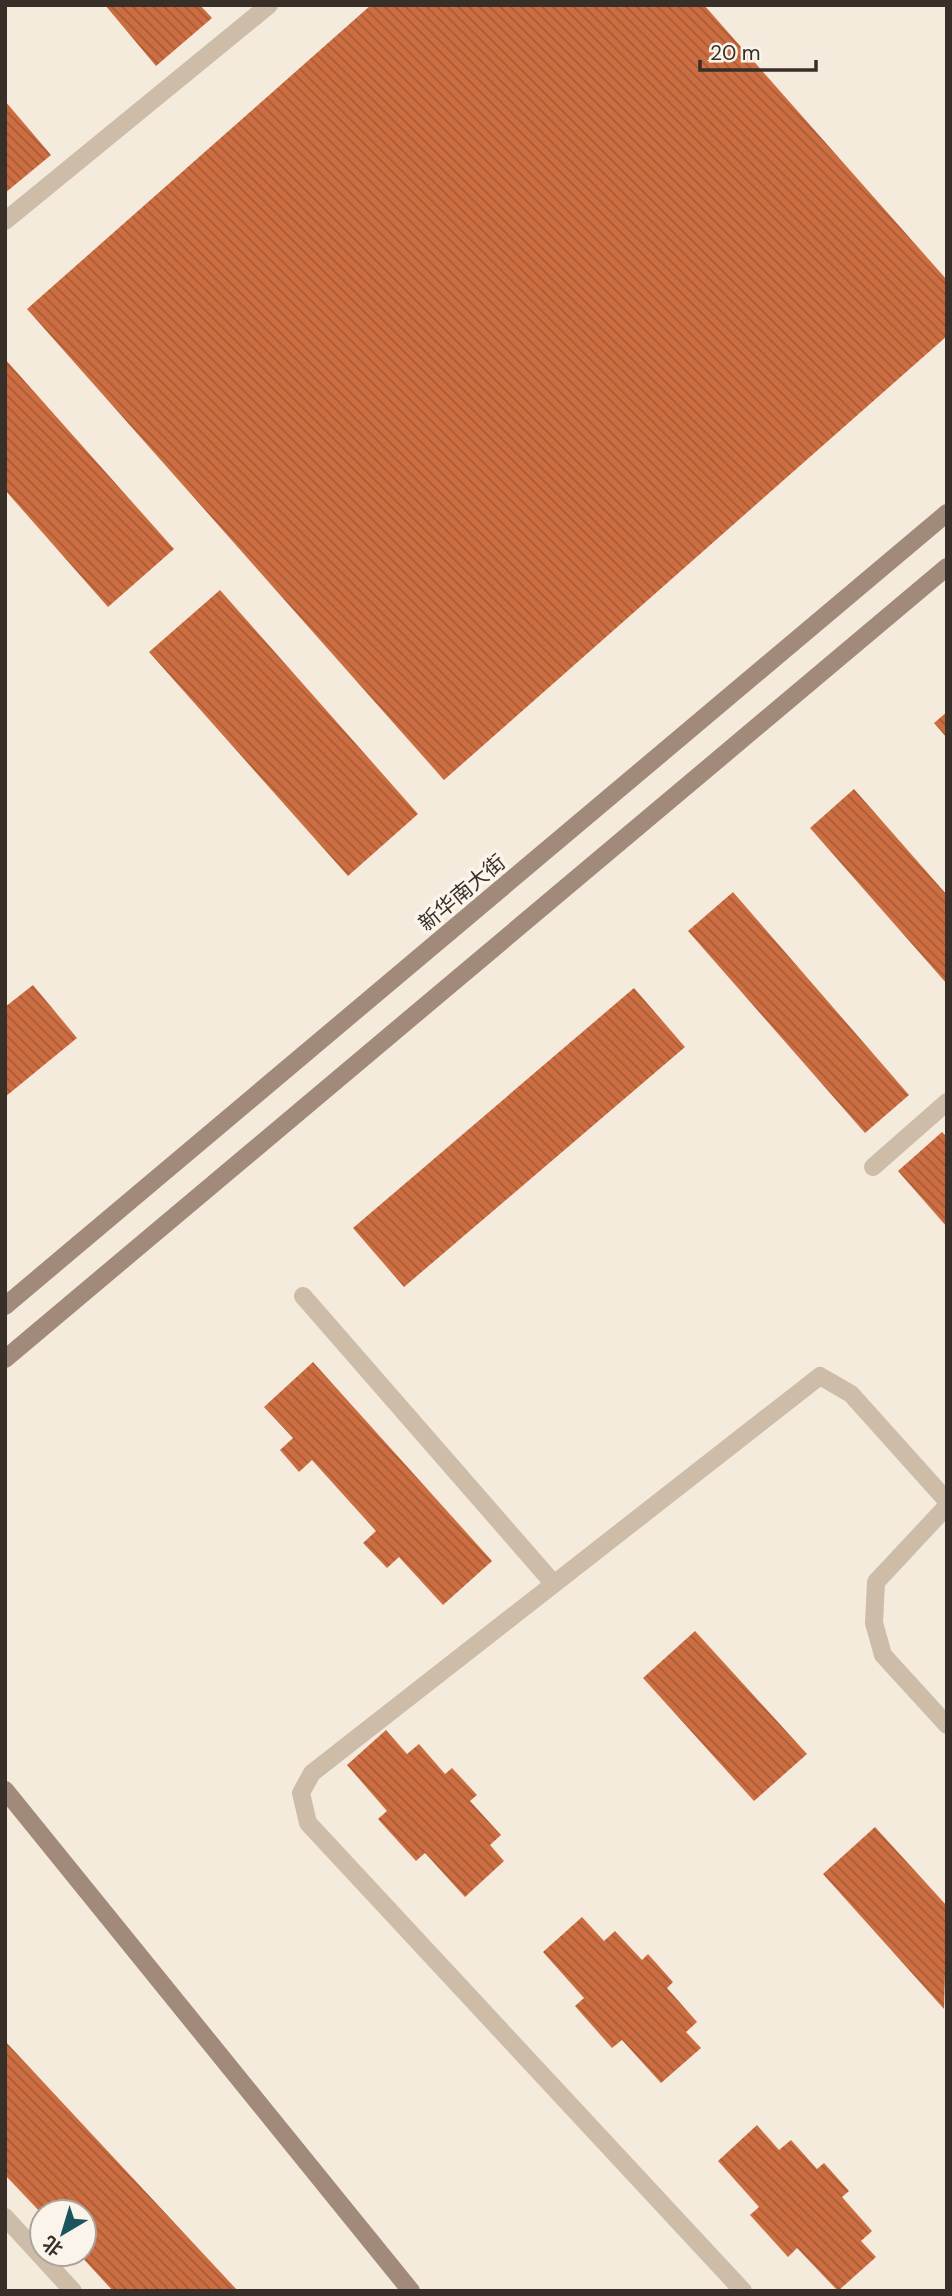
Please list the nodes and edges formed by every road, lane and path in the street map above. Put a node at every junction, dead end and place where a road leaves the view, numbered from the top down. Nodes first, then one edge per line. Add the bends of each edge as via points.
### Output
1 (269, 5) edge
2 (5, 220) edge
3 (947, 513) edge
4 (947, 567) edge
5 (947, 1102) edge
6 (873, 1167) dead end
7 (303, 1296) dead end
8 (5, 1306) edge
9 (5, 1359) edge
10 (947, 1504) edge
11 (554, 1584) junction
12 (947, 1726) edge
13 (5, 1790) edge
14 (5, 2217) edge
15 (73, 2291) edge
16 (411, 2291) edge
17 (744, 2291) edge

1 - 2 lane
3 - 8 main road, 新华南大街
4 - 9 main road
5 - 6 lane
7 - 11 lane
10 - 11 lane via 851,1394 820,1376
10 - 12 lane via 876,1581 874,1623 883,1655
11 - 17 lane via 312,1773 301,1793 308,1824
13 - 16 main road
14 - 15 lane

